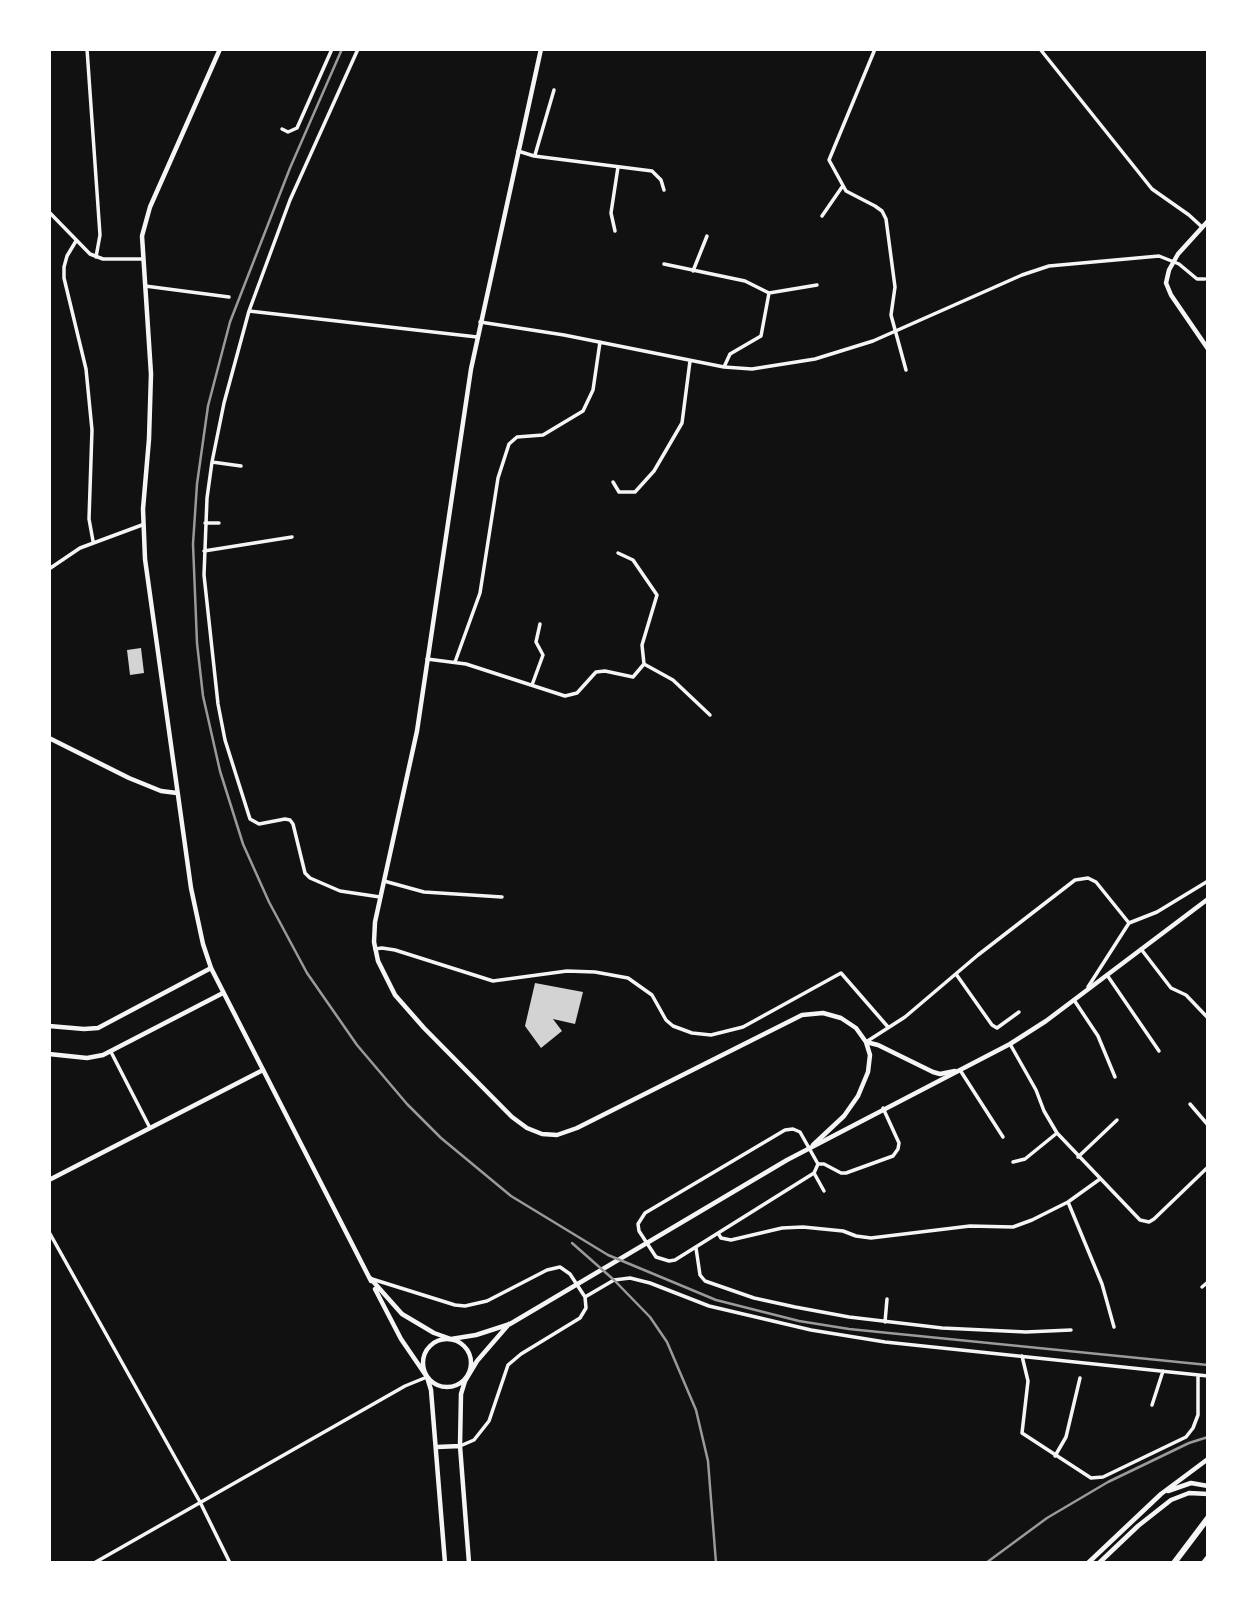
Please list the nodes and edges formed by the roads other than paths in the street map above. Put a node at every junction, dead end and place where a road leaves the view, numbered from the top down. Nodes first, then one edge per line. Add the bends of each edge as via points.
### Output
1 (87, 49) edge
2 (219, 49) edge
3 (332, 49) edge
4 (358, 49) edge
5 (541, 49) edge
6 (875, 49) edge
7 (1040, 49) edge
8 (554, 90) dead end
9 (282, 129) dead end
10 (518, 151) junction
11 (534, 156) junction
12 (618, 167) junction
13 (842, 187) junction
14 (664, 191) dead end
15 (49, 212) edge
16 (822, 216) dead end
17 (1208, 221) edge
18 (1202, 227) junction
19 (615, 231) dead end
20 (708, 236) dead end
21 (76, 241) junction
22 (96, 257) junction
23 (142, 259) junction
24 (1174, 261) junction
25 (664, 264) dead end
26 (693, 271) junction
27 (1205, 279) dead end
28 (817, 285) dead end
29 (145, 286) junction
30 (769, 293) junction
31 (229, 297) dead end
32 (249, 311) junction
33 (480, 322) junction
34 (895, 331) junction
35 (477, 337) junction
36 (600, 342) junction
37 (1208, 349) edge
38 (690, 361) junction
39 (724, 367) junction
40 (906, 370) dead end
41 (212, 462) junction
42 (241, 467) dead end
43 (613, 482) dead end
44 (205, 523) junction
45 (219, 523) dead end
46 (142, 526) junction
47 (292, 537) dead end
48 (93, 541) junction
49 (204, 551) junction
50 (618, 553) dead end
51 (49, 569) edge
52 (540, 624) dead end
53 (427, 659) junction
54 (455, 662) junction
55 (644, 664) junction
56 (532, 685) junction
57 (710, 715) dead end
58 (49, 738) edge
59 (177, 793) junction
60 (384, 881) junction
61 (1208, 881) edge
62 (502, 897) dead end
63 (380, 898) junction
64 (1208, 899) edge
65 (1129, 923) junction
66 (1141, 949) junction
67 (375, 950) junction
68 (211, 968) junction
69 (956, 974) junction
70 (1107, 975) junction
71 (1086, 990) junction
72 (223, 993) junction
73 (1074, 1000) junction
74 (1019, 1012) dead end
75 (1208, 1018) edge
76 (49, 1026) edge
77 (887, 1027) junction
78 (866, 1042) junction
79 (1010, 1044) junction
80 (1159, 1051) dead end
81 (111, 1052) junction
82 (49, 1054) edge
83 (263, 1070) junction
84 (960, 1070) junction
85 (1115, 1077) dead end
86 (1190, 1104) dead end
87 (883, 1108) junction
88 (1116, 1120) dead end
89 (1208, 1125) edge
90 (150, 1128) junction
91 (1057, 1133) junction
92 (1003, 1137) dead end
93 (810, 1148) junction
94 (1078, 1157) junction
95 (1013, 1162) dead end
96 (817, 1164) junction
97 (1208, 1167) edge
98 (814, 1173) junction
99 (49, 1180) edge
100 (1100, 1180) junction
101 (824, 1191) dead end
102 (1068, 1202) junction
103 (49, 1232) edge
104 (718, 1233) junction
105 (696, 1248) junction
106 (370, 1278) junction
107 (1208, 1282) edge
108 (1202, 1287) dead end
109 (585, 1297) junction
110 (887, 1299) dead end
111 (885, 1322) junction
112 (510, 1324) junction
113 (1114, 1326) dead end
114 (1071, 1330) dead end
115 (451, 1339) junction
116 (1022, 1356) junction
117 (1163, 1371) junction
118 (468, 1376) junction
119 (1198, 1376) junction
120 (1208, 1376) edge
121 (427, 1377) junction
122 (1080, 1378) dead end
123 (1152, 1405) dead end
124 (460, 1446) junction
125 (437, 1447) junction
126 (1055, 1457) junction
127 (1208, 1459) edge
128 (1208, 1486) edge
129 (1160, 1494) junction
130 (1208, 1494) edge
131 (200, 1502) junction
132 (1208, 1518) edge
133 (1208, 1558) edge
134 (94, 1563) edge
135 (230, 1563) edge
136 (444, 1563) edge
137 (469, 1563) edge
138 (1088, 1563) edge
139 (1099, 1563) edge
140 (1174, 1563) edge
141 (1204, 1563) edge

1 - 22 street via 100,235
2 - 23 street via 147,215
3 - 9 street via 297,128
4 - 32 street via 294,191
5 - 10 street
6 - 13 street via 829,160
7 - 18 street via 1152,189
8 - 11 street
10 - 11 street
10 - 33 street
11 - 12 street
12 - 14 street via 652,171
12 - 19 street via 611,213
13 - 16 street
13 - 34 street via 882,211 886,219 895,287 891,315
15 - 21 street
17 - 18 street
18 - 24 street
20 - 26 street
21 - 22 street
21 - 48 street via 67,256 64,278 86,369 92,430 89,519
22 - 23 street
23 - 29 street
24 - 27 street via 1197,279
24 - 34 street via 1153,256 1042,268
24 - 37 street via 1167,289
25 - 26 street
26 - 30 street via 745,281
28 - 30 street
29 - 31 street
29 - 46 street via 151,391
30 - 39 street via 761,336 730,354
32 - 35 street
32 - 41 street
33 - 35 street
33 - 36 street
34 - 39 street via 797,362 752,369
34 - 40 street
35 - 53 street
36 - 38 street
36 - 54 street via 593,390 583,411 543,435 517,437 509,444 498,478 480,593
38 - 39 street
38 - 43 street via 682,423 654,471 635,492 619,492
41 - 42 street
41 - 44 street
44 - 45 street
44 - 49 street
46 - 48 street
46 - 59 street
47 - 49 street
48 - 51 street
49 - 63 street via 218,704 250,819 259,824 290,820 310,878 340,891
50 - 55 street via 633,560 657,595 642,645
52 - 56 street via 536,642 542,655
53 - 54 street
53 - 60 street
54 - 56 street
55 - 56 street via 633,677 596,672 573,696
55 - 57 street via 673,680
58 - 59 street via 138,782
59 - 68 street via 195,908
60 - 62 street via 424,892
60 - 63 street
61 - 65 street
63 - 67 street
64 - 66 street
65 - 69 street via 1096,881 1076,880
65 - 71 street
66 - 70 street
66 - 75 street via 1171,988 1186,995
67 - 77 street via 395,950 493,981 567,971 628,978 652,995 673,1026 710,1035 743,1027 841,974
67 - 78 street via 381,971 410,1013 512,1117 542,1134 557,1135 577,1128 802,1015 834,1015
68 - 72 street
68 - 76 street via 98,1028
69 - 74 street via 992,1025 1001,1027
69 - 77 street
70 - 71 street
70 - 80 street
71 - 73 street
72 - 81 street
72 - 83 street
73 - 79 street
73 - 85 street via 1098,1036
77 - 78 street
78 - 84 street via 933,1072
78 - 93 street via 870,1063 864,1084 844,1115
79 - 84 street
79 - 91 street
81 - 82 street via 88,1058
81 - 90 street
83 - 90 street
83 - 106 street
84 - 87 street
84 - 92 street
86 - 89 street
87 - 93 street
87 - 96 street via 899,1143 893,1156 846,1173
88 - 94 street
90 - 99 street
91 - 94 street
91 - 95 street via 1025,1159
93 - 96 street
93 - 105 street via 800,1132 785,1130 641,1217 639,1231 659,1259 675,1260
93 - 112 street
94 - 100 street
96 - 98 street
97 - 100 street via 1149,1222 1140,1220
98 - 101 street
98 - 104 street
100 - 102 street
102 - 104 street via 1013,1227 970,1226 872,1238 803,1227 731,1240
102 - 113 street
103 - 131 street
104 - 105 street
105 - 111 street via 705,1281 754,1298
106 - 109 street via 465,1306 488,1301 560,1267
106 - 115 street via 402,1314
106 - 121 street via 401,1339
107 - 108 street
109 - 116 street via 614,1280 630,1278 709,1306 811,1330
109 - 124 street via 586,1308 580,1318 508,1365 489,1421 474,1440
110 - 111 street
111 - 114 street via 1026,1332
112 - 115 street
112 - 118 street
115 - 118 street via 469,1353
115 - 121 street via 437,1341 426,1350 422,1364
116 - 117 street
116 - 126 street via 1028,1381 1022,1433
117 - 119 street
117 - 123 street
118 - 121 street via 447,1387
118 - 124 street via 461,1394
119 - 120 street
119 - 126 street via 1198,1415 1186,1437 1097,1479
121 - 125 street
121 - 131 street
122 - 126 street via 1066,1437
124 - 125 street
124 - 137 street
125 - 136 street
127 - 129 street
128 - 129 street via 1183,1485
129 - 138 street
130 - 139 street via 1189,1493 1171,1500
131 - 134 street
131 - 135 street
132 - 140 highway
133 - 141 highway

